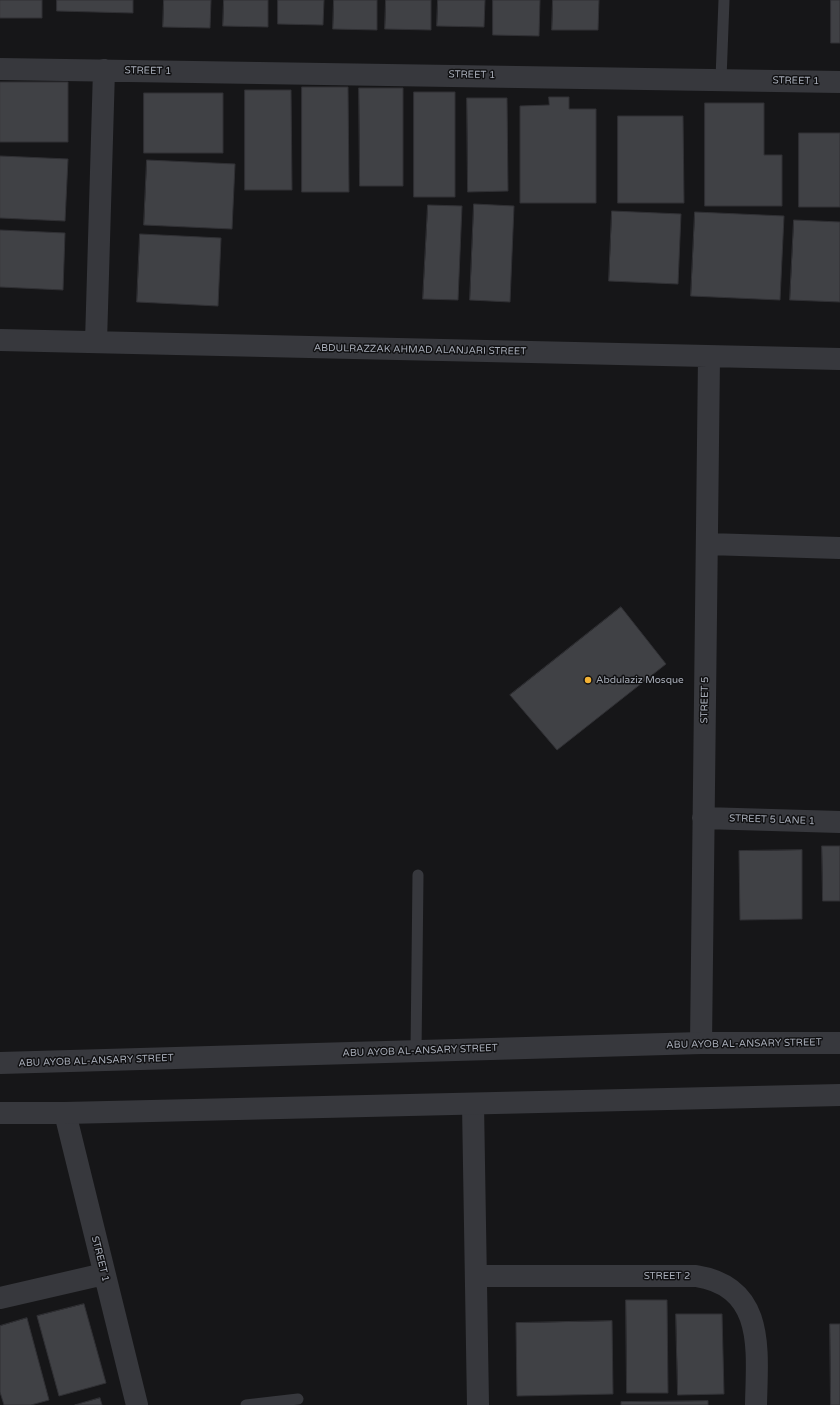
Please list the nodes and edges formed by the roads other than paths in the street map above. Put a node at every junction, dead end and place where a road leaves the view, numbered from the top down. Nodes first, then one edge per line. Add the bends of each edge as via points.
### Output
1 (724, 0) edge
2 (0, 69) edge
3 (104, 70) junction
4 (721, 79) junction
5 (840, 82) edge
6 (0, 340) edge
7 (96, 342) junction
8 (709, 357) junction
9 (840, 358) edge
10 (707, 544) junction
11 (840, 548) edge
12 (704, 818) junction
13 (840, 822) edge
14 (418, 875) dead end
15 (701, 1043) junction
16 (840, 1043) edge
17 (416, 1052) junction
18 (0, 1063) edge
19 (840, 1095) edge
20 (473, 1104) junction
21 (0, 1113) edge
22 (65, 1113) junction
23 (104, 1274) junction
24 (476, 1276) junction
25 (0, 1298) edge
26 (298, 1399) dead end
27 (136, 1405) edge
28 (246, 1405) edge
29 (478, 1405) edge
30 (756, 1405) edge

1 - 4 lane
2 - 3 street, STREET 1
3 - 4 street, STREET 1
3 - 7 street
4 - 5 street, STREET 1
6 - 7 street, ABDULRAZZAK AHMAD ALANJARI STREET
7 - 8 street, ABDULRAZZAK AHMAD ALANJARI STREET
8 - 9 street, ABDULRAZZAK AHMAD ALANJARI STREET
8 - 10 street, STREET 5
10 - 11 street
10 - 12 street, STREET 5
12 - 13 street, STREET 5 LANE 1
12 - 15 street, STREET 5
14 - 17 lane
15 - 16 street, ABU AYOB AL-ANSARY STREET
15 - 17 street, ABU AYOB AL-ANSARY STREET
17 - 18 street, ABU AYOB AL-ANSARY STREET
19 - 20 street
20 - 22 street
20 - 24 street
21 - 22 street
22 - 23 street, STREET 1
23 - 25 street
23 - 27 street, STREET 1
24 - 29 street
24 - 30 street, STREET 2 via 696,1276 720,1282 736,1293 753,1324 757,1345
26 - 28 lane

